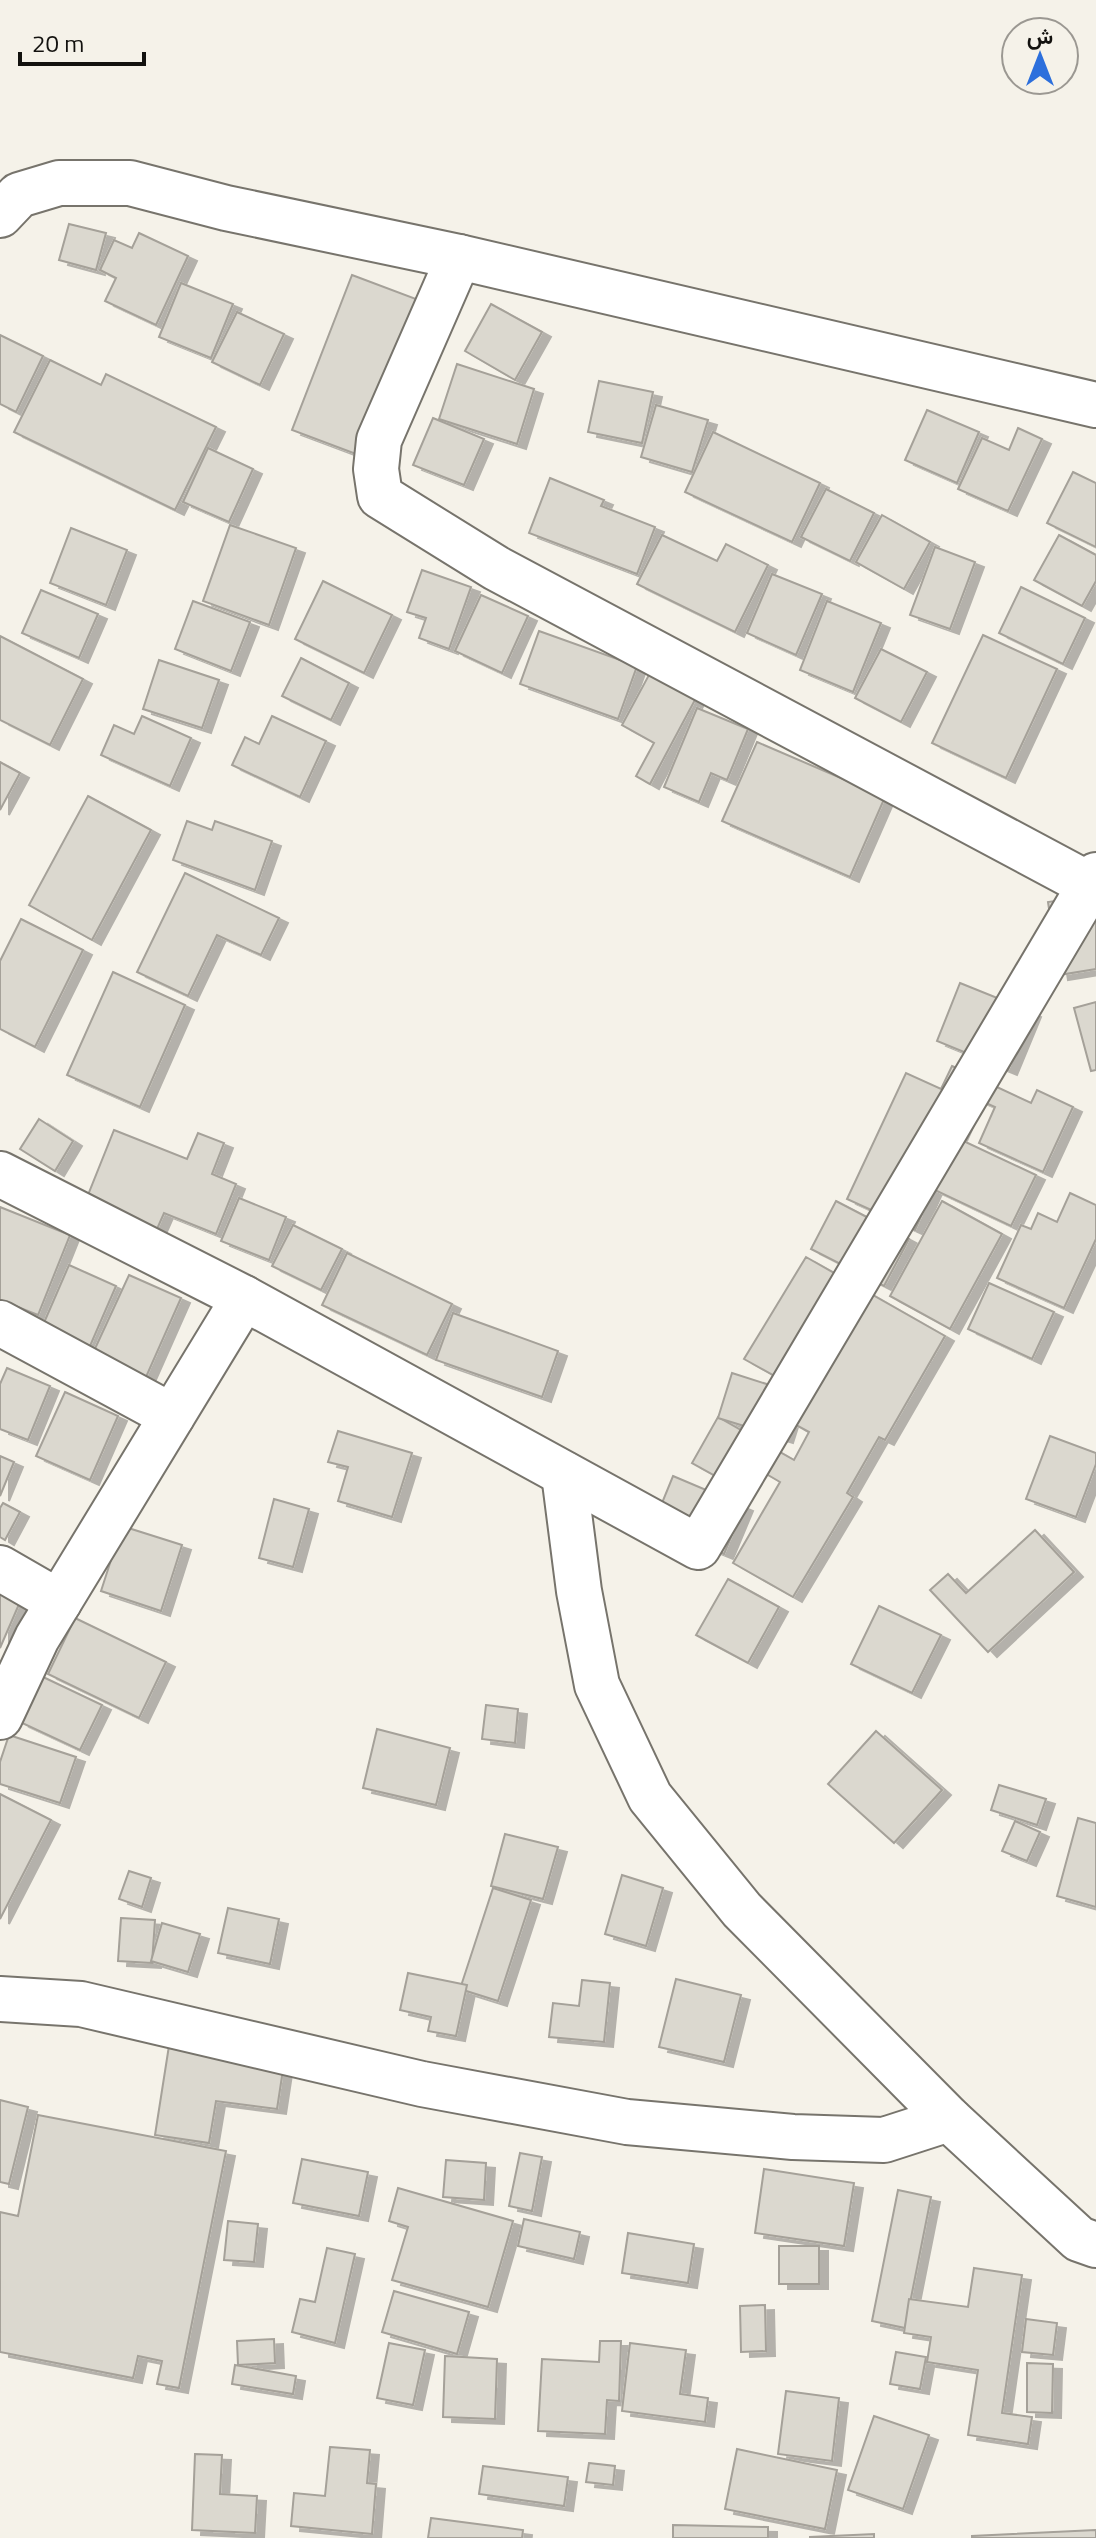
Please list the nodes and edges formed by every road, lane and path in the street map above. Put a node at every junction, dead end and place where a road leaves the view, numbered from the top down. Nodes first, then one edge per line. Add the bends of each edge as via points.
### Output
1 (0, 215) edge
2 (459, 257) junction
3 (1096, 405) edge
4 (1093, 880) edge
5 (0, 1174) edge
6 (244, 1298) junction
7 (0, 1323) edge
8 (172, 1416) junction
9 (564, 1474) junction
10 (0, 1568) edge
11 (59, 1602) junction
12 (0, 1717) edge
13 (0, 1999) edge
14 (949, 2119) junction
15 (1096, 2245) edge

1 - 2 street via 19,195 59,183 130,183
2 - 3 street
2 - 4 street via 379,440 380,496 496,568
4 - 9 street via 698,1547
5 - 6 street
6 - 8 street
6 - 9 street
7 - 8 street
8 - 11 street
9 - 14 street via 597,1685 650,1797 742,1910
10 - 11 street
11 - 12 street
13 - 14 street via 81,2004 422,2084 627,2122 884,2140
14 - 15 street via 1079,2239

